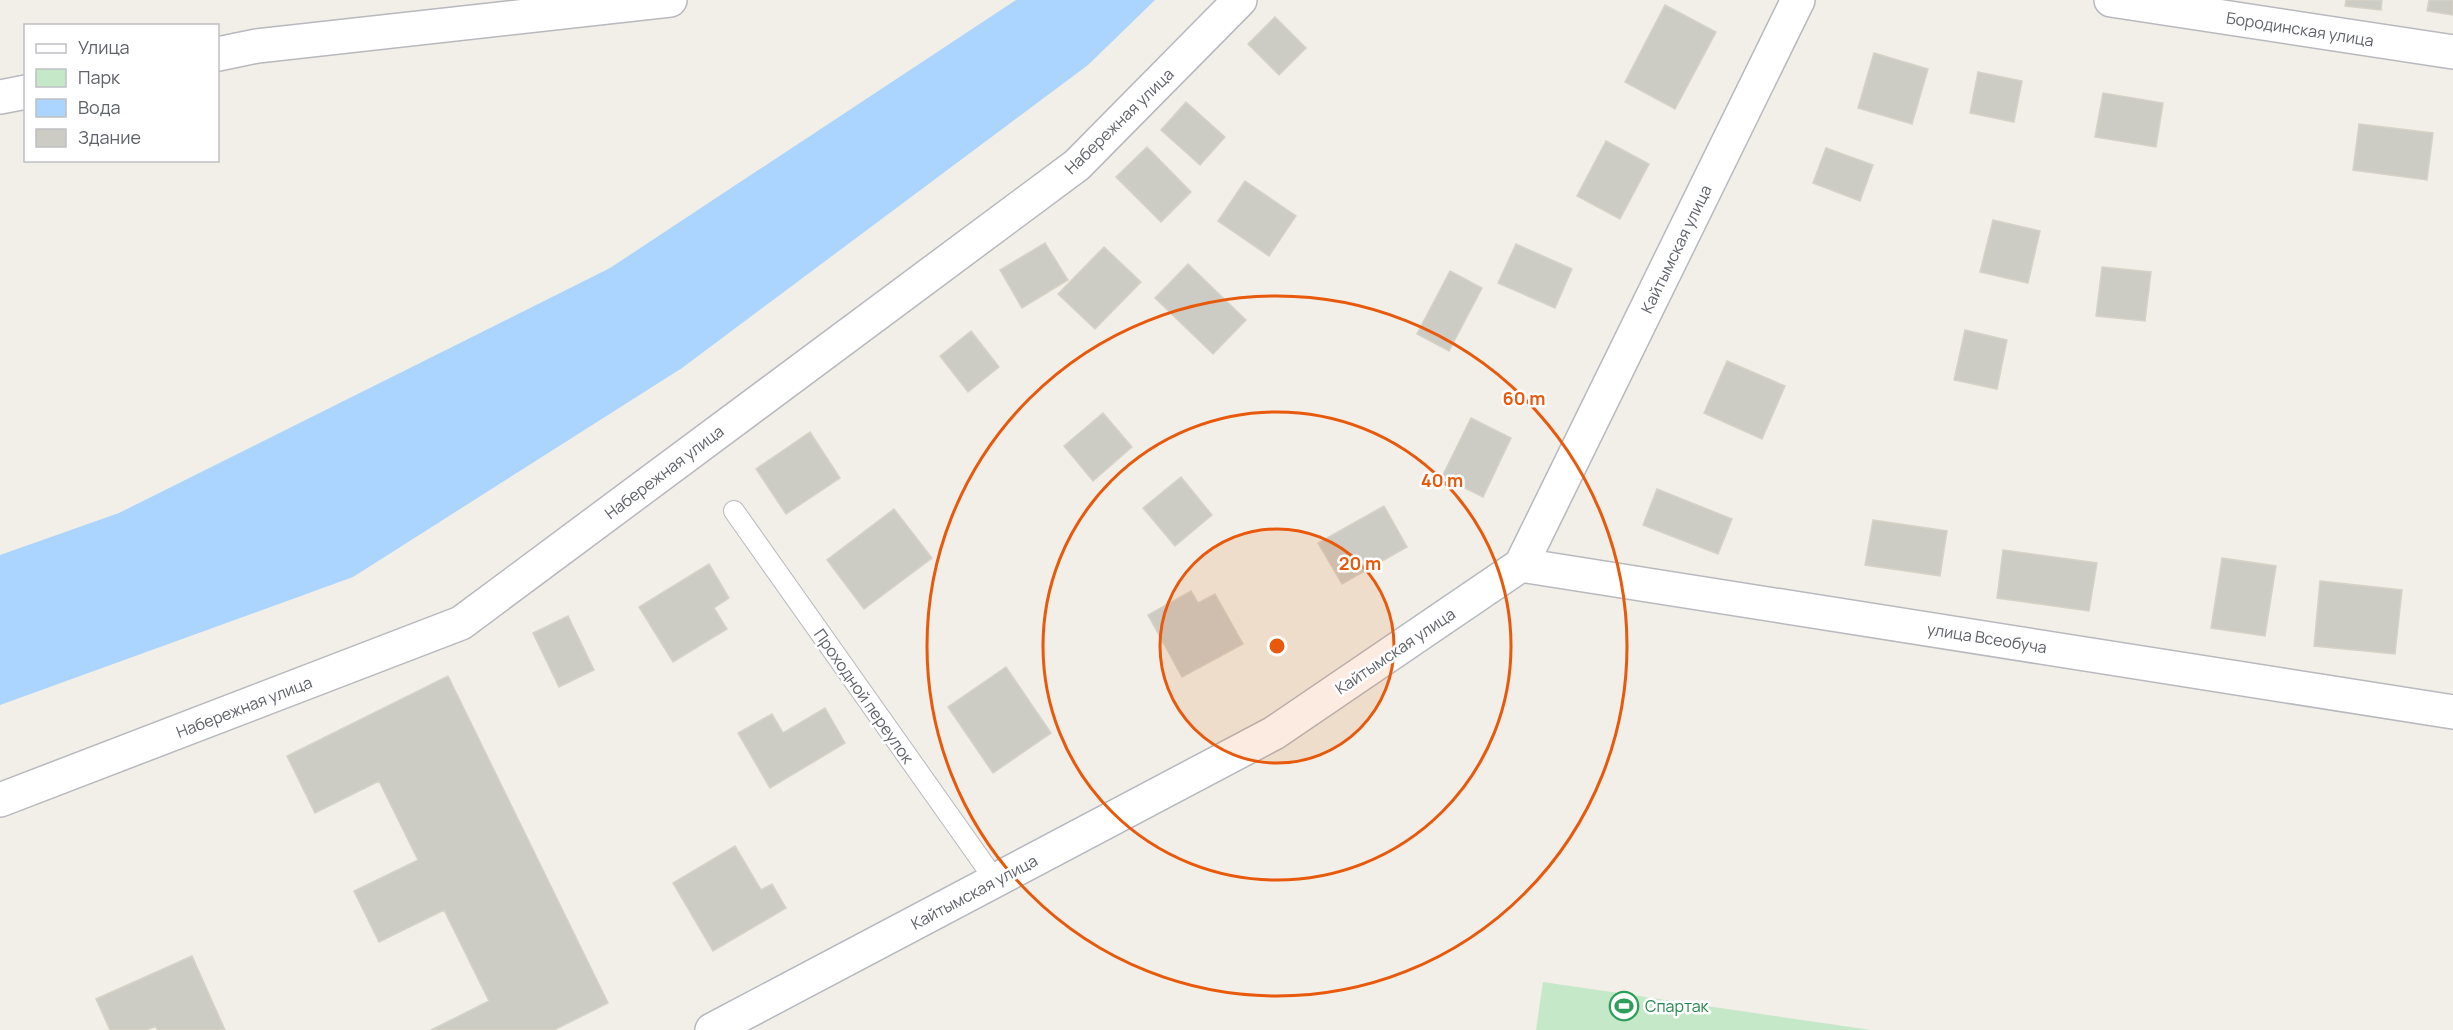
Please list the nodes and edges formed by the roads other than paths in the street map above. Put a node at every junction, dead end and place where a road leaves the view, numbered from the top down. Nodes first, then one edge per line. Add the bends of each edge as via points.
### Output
1 (670, 0) edge
2 (1240, 0) edge
3 (1798, 0) edge
4 (2111, 0) edge
5 (2453, 52) edge
6 (219, 54) edge
7 (24, 92) edge
8 (0, 97) edge
9 (734, 511) dead end
10 (1521, 565) junction
11 (2453, 712) edge
12 (0, 800) edge
13 (995, 880) junction
14 (712, 1030) edge

1 - 6 street via 257,46
2 - 12 street, Набережная улица via 1077,165 461,623
3 - 10 street, Кайтымская улица
4 - 5 street, Бородинская улица
7 - 8 street
9 - 13 lane, Проходной переулок
10 - 11 street, улица Всеобуча
10 - 13 street, Кайтымская улица via 1274,733
13 - 14 street, Кайтымская улица

